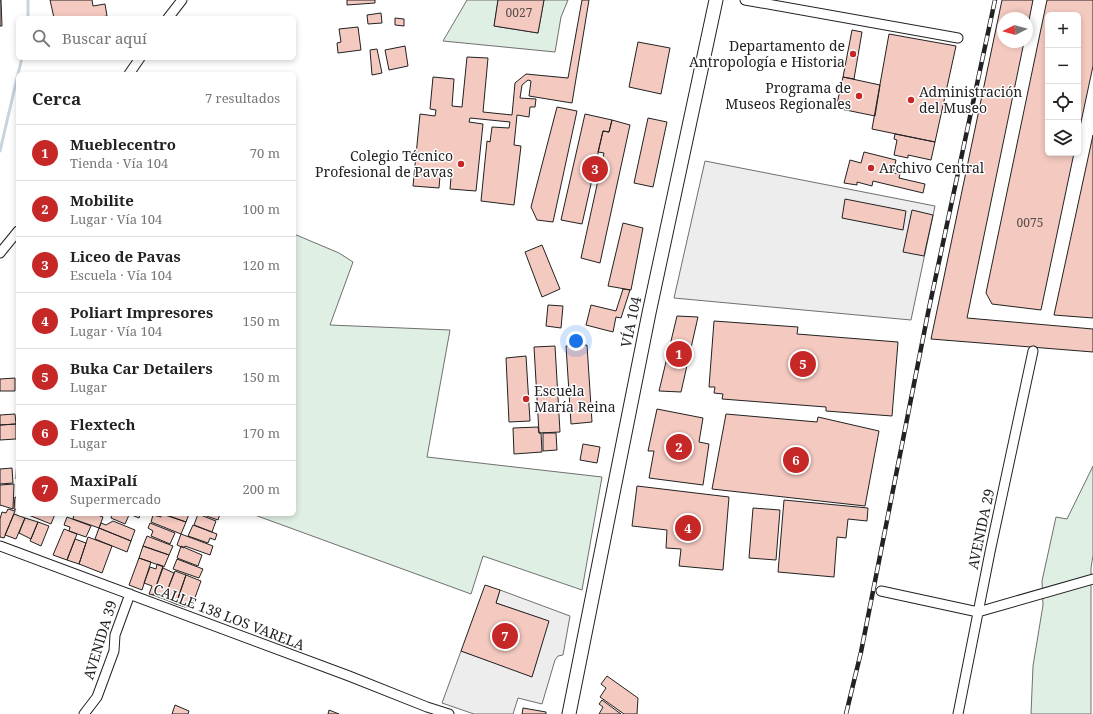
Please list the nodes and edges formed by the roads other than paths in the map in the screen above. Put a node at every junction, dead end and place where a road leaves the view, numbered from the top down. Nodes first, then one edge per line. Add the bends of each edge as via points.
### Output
1 (182, 0) edge
2 (716, 0) edge
3 (745, 0) edge
4 (170, 16) edge
5 (958, 38) dead end
6 (139, 60) edge
7 (130, 72) edge
8 (16, 233) edge
9 (0, 252) edge
10 (1033, 351) dead end
11 (0, 546) edge
12 (1092, 580) edge
13 (881, 591) dead end
14 (130, 594) junction
15 (978, 612) junction
16 (582, 651) junction
17 (84, 714) edge
18 (449, 714) edge
19 (564, 714) edge
20 (569, 714) edge
21 (958, 714) edge

1 - 4 street
2 - 16 main road, VÍA 104 via 649,313
3 - 5 street
6 - 7 street
8 - 9 street
10 - 15 street, AVENIDA 29
11 - 14 street, CALLE 138 LOS VARELA
12 - 15 street
13 - 15 street
14 - 17 street, AVENIDA 39 via 115,635 114,651 104,678 96,698
14 - 18 street, CALLE 138 LOS VARELA
15 - 21 street, AVENIDA 29
16 - 19 main road, VÍA 104 via 574,670
16 - 20 main road, VÍA 104

